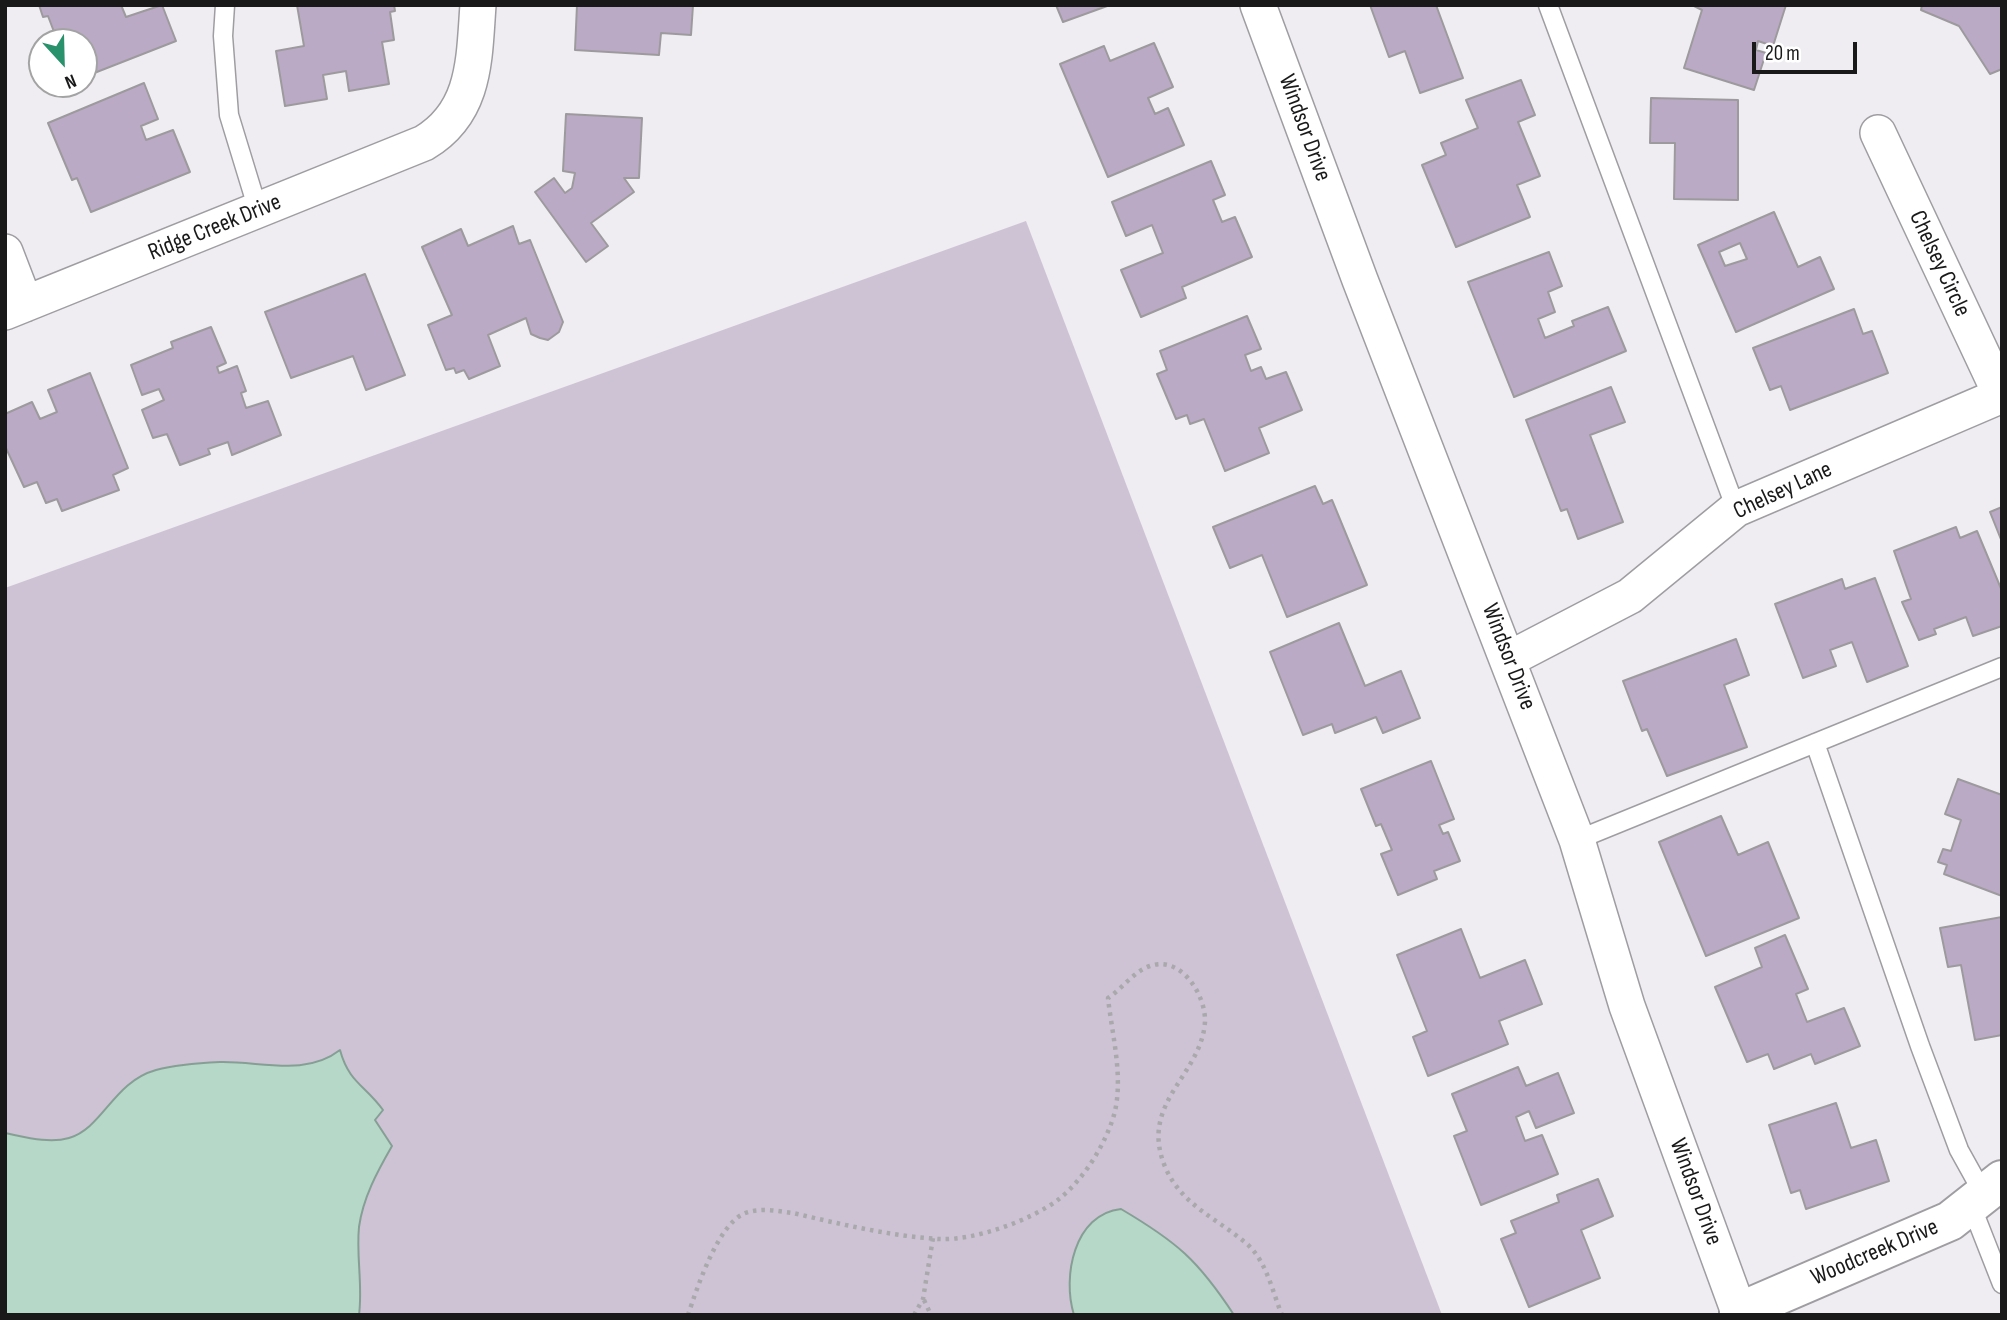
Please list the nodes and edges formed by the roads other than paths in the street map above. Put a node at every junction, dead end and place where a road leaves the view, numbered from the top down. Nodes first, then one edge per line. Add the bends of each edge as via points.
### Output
1 (225, 5) edge
2 (478, 5) edge
3 (1258, 5) edge
4 (1548, 5) edge
5 (1878, 133) dead end
6 (258, 210) junction
7 (5, 252) edge
8 (15, 308) edge
9 (2001, 395) edge
10 (1736, 509) junction
11 (1509, 659) junction
12 (2002, 667) edge
13 (1815, 743) junction
14 (1577, 840) junction
15 (1986, 1193) edge
16 (2002, 1284) edge
17 (1740, 1313) edge

1 - 6 lane via 229,115
2 - 6 street, Ridge Creek Drive via 472,79 446,130
3 - 11 street, Windsor Drive
4 - 10 lane
5 - 9 street, Chelsey Circle
6 - 8 street, Ridge Creek Drive
7 - 8 street
9 - 10 street, Chelsey Lane
10 - 11 street, Chelsey Lane via 1630,596
11 - 14 street, Windsor Drive
12 - 13 lane
13 - 14 lane
13 - 15 lane via 1959,1150
14 - 17 street, Windsor Drive via 1627,1006
15 - 16 lane
15 - 17 street, Woodcreek Drive via 1950,1221

